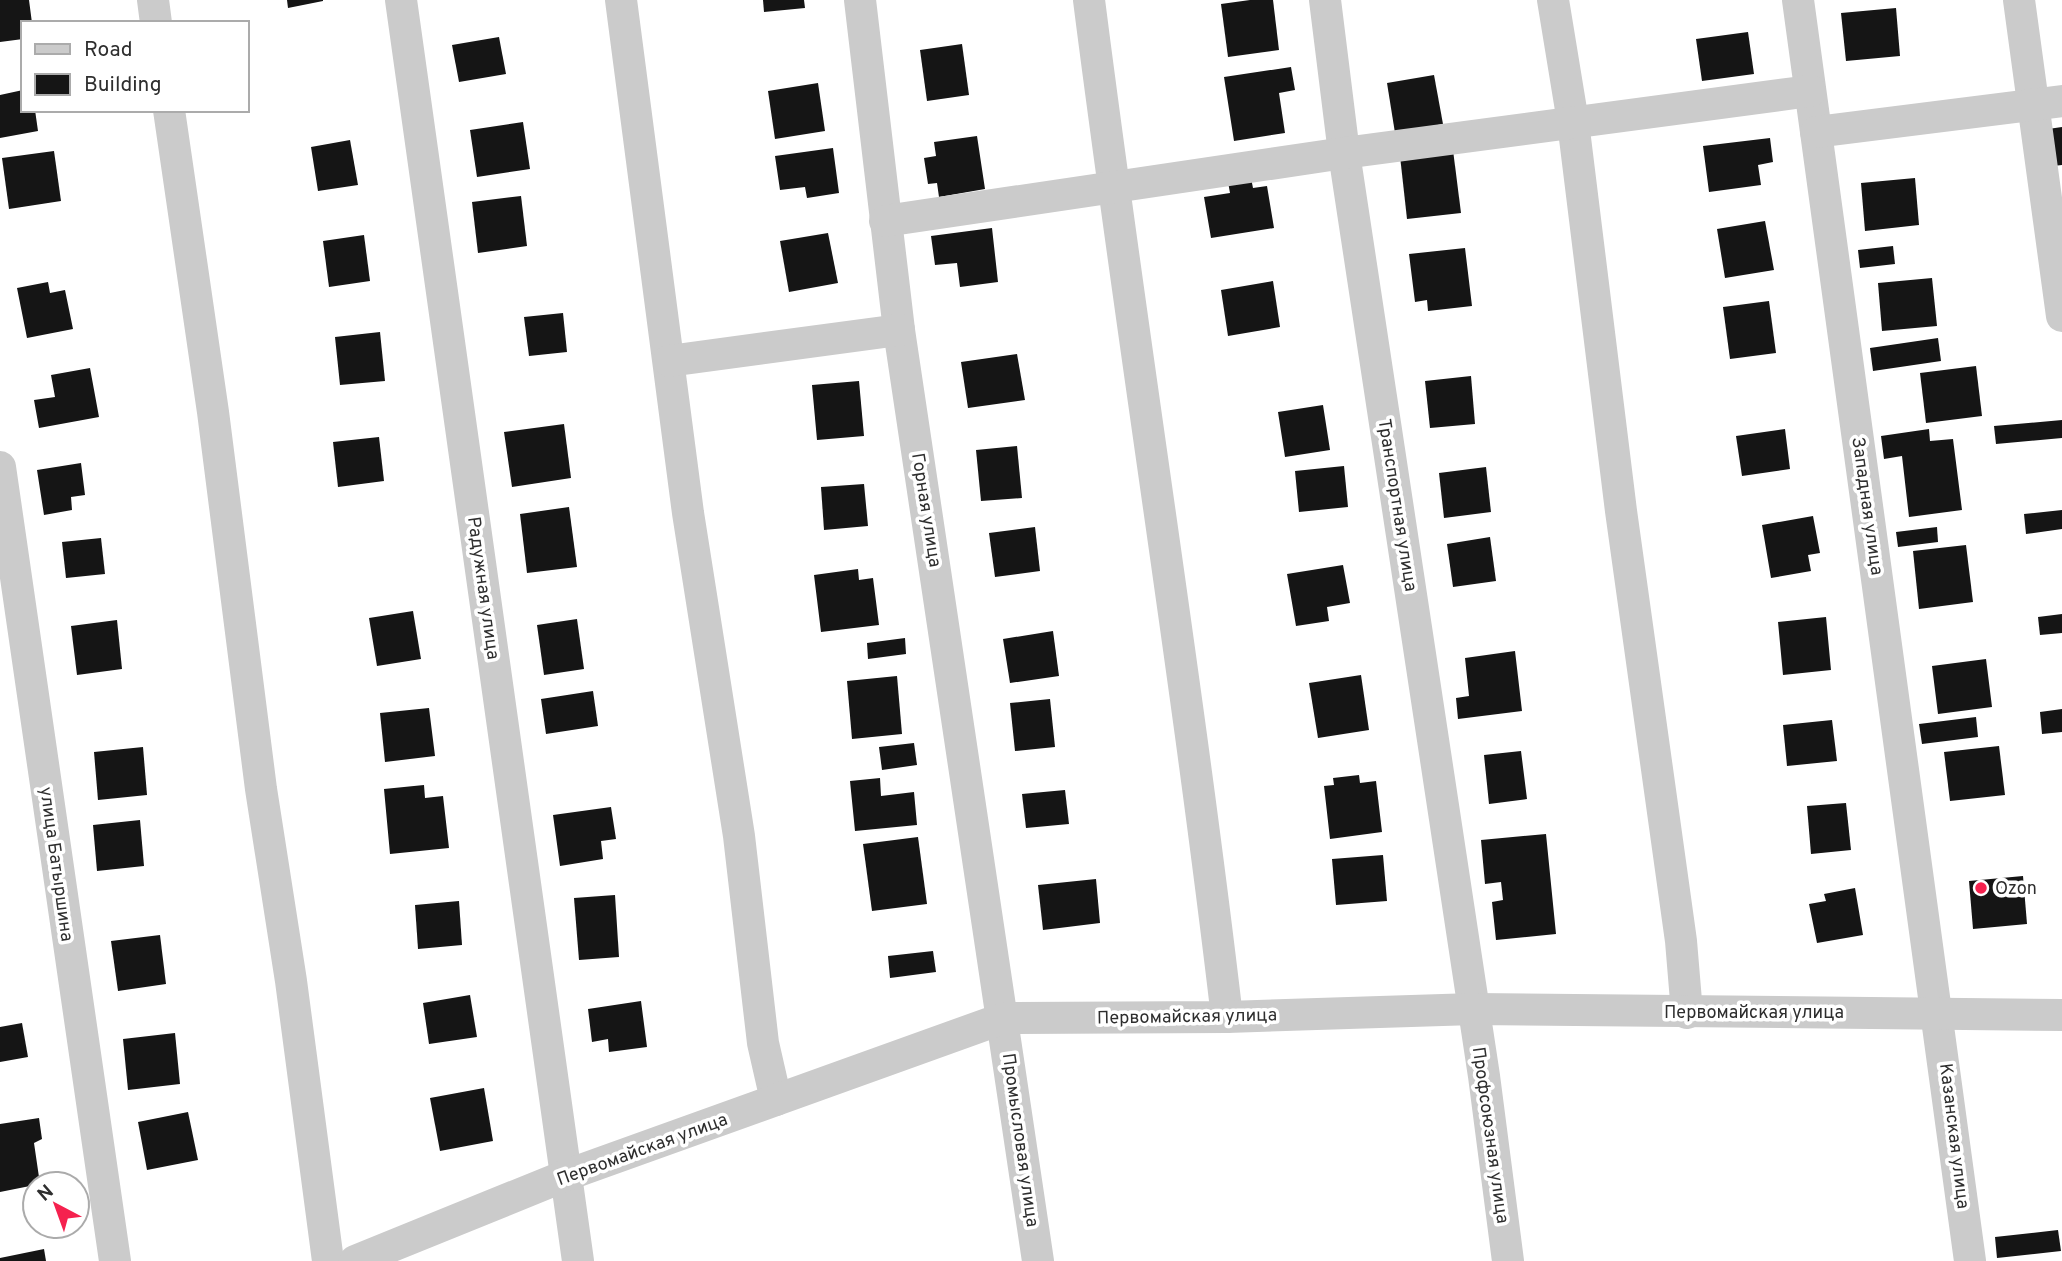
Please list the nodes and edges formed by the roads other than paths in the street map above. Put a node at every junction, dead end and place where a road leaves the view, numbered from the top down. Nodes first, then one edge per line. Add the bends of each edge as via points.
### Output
1 (153, 0) edge
2 (401, 0) edge
3 (621, 0) edge
4 (860, 0) edge
5 (1089, 0) edge
6 (1325, 0) edge
7 (1553, 0) edge
8 (1798, 0) edge
9 (2019, 0) edge
10 (156, 21) edge
11 (1810, 91) junction
12 (2047, 103) edge
13 (169, 112) edge
14 (1573, 122) junction
15 (1816, 132) junction
16 (1344, 153) junction
17 (1113, 189) junction
18 (886, 221) junction
19 (2062, 316) edge
20 (900, 330) junction
21 (669, 361) junction
22 (0, 467) edge
23 (1474, 1009) junction
24 (1939, 1012) junction
25 (1688, 1013) junction
26 (2062, 1015) edge
27 (1227, 1017) junction
28 (1004, 1018) junction
29 (776, 1100) junction
30 (567, 1175) junction
31 (115, 1261) edge
32 (328, 1261) edge
33 (355, 1261) edge
34 (578, 1261) edge
35 (1038, 1261) edge
36 (1508, 1261) edge
37 (1970, 1261) edge

1 - 10 street
2 - 30 street, Радужная улица
3 - 21 street
4 - 18 street, Горная улица
5 - 17 street
6 - 16 street, Транспортная улица
7 - 14 street
8 - 11 street, Западная улица
9 - 12 street
11 - 14 street
11 - 15 street, Западная улица
12 - 15 street
12 - 19 street
13 - 32 street
14 - 16 street
14 - 25 street
15 - 24 street, Западная улица
16 - 17 street
16 - 23 street, Транспортная улица
17 - 18 street
17 - 27 street
18 - 20 street, Горная улица
20 - 21 street
20 - 28 street, Горная улица
21 - 29 street via 739,836 763,1043
22 - 31 street, улица Батыршина
23 - 25 street, Первомайская улица
23 - 27 street, Первомайская улица
23 - 36 street, Профсоюзная улица
24 - 25 street, Первомайская улица
24 - 26 street, Первомайская улица
24 - 37 street, Казанская улица
27 - 28 street, Первомайская улица
28 - 29 street, Первомайская улица
28 - 35 street, Промысловая улица
29 - 30 street, Первомайская улица
30 - 33 street, Первомайская улица
30 - 34 street, Радужная улица

